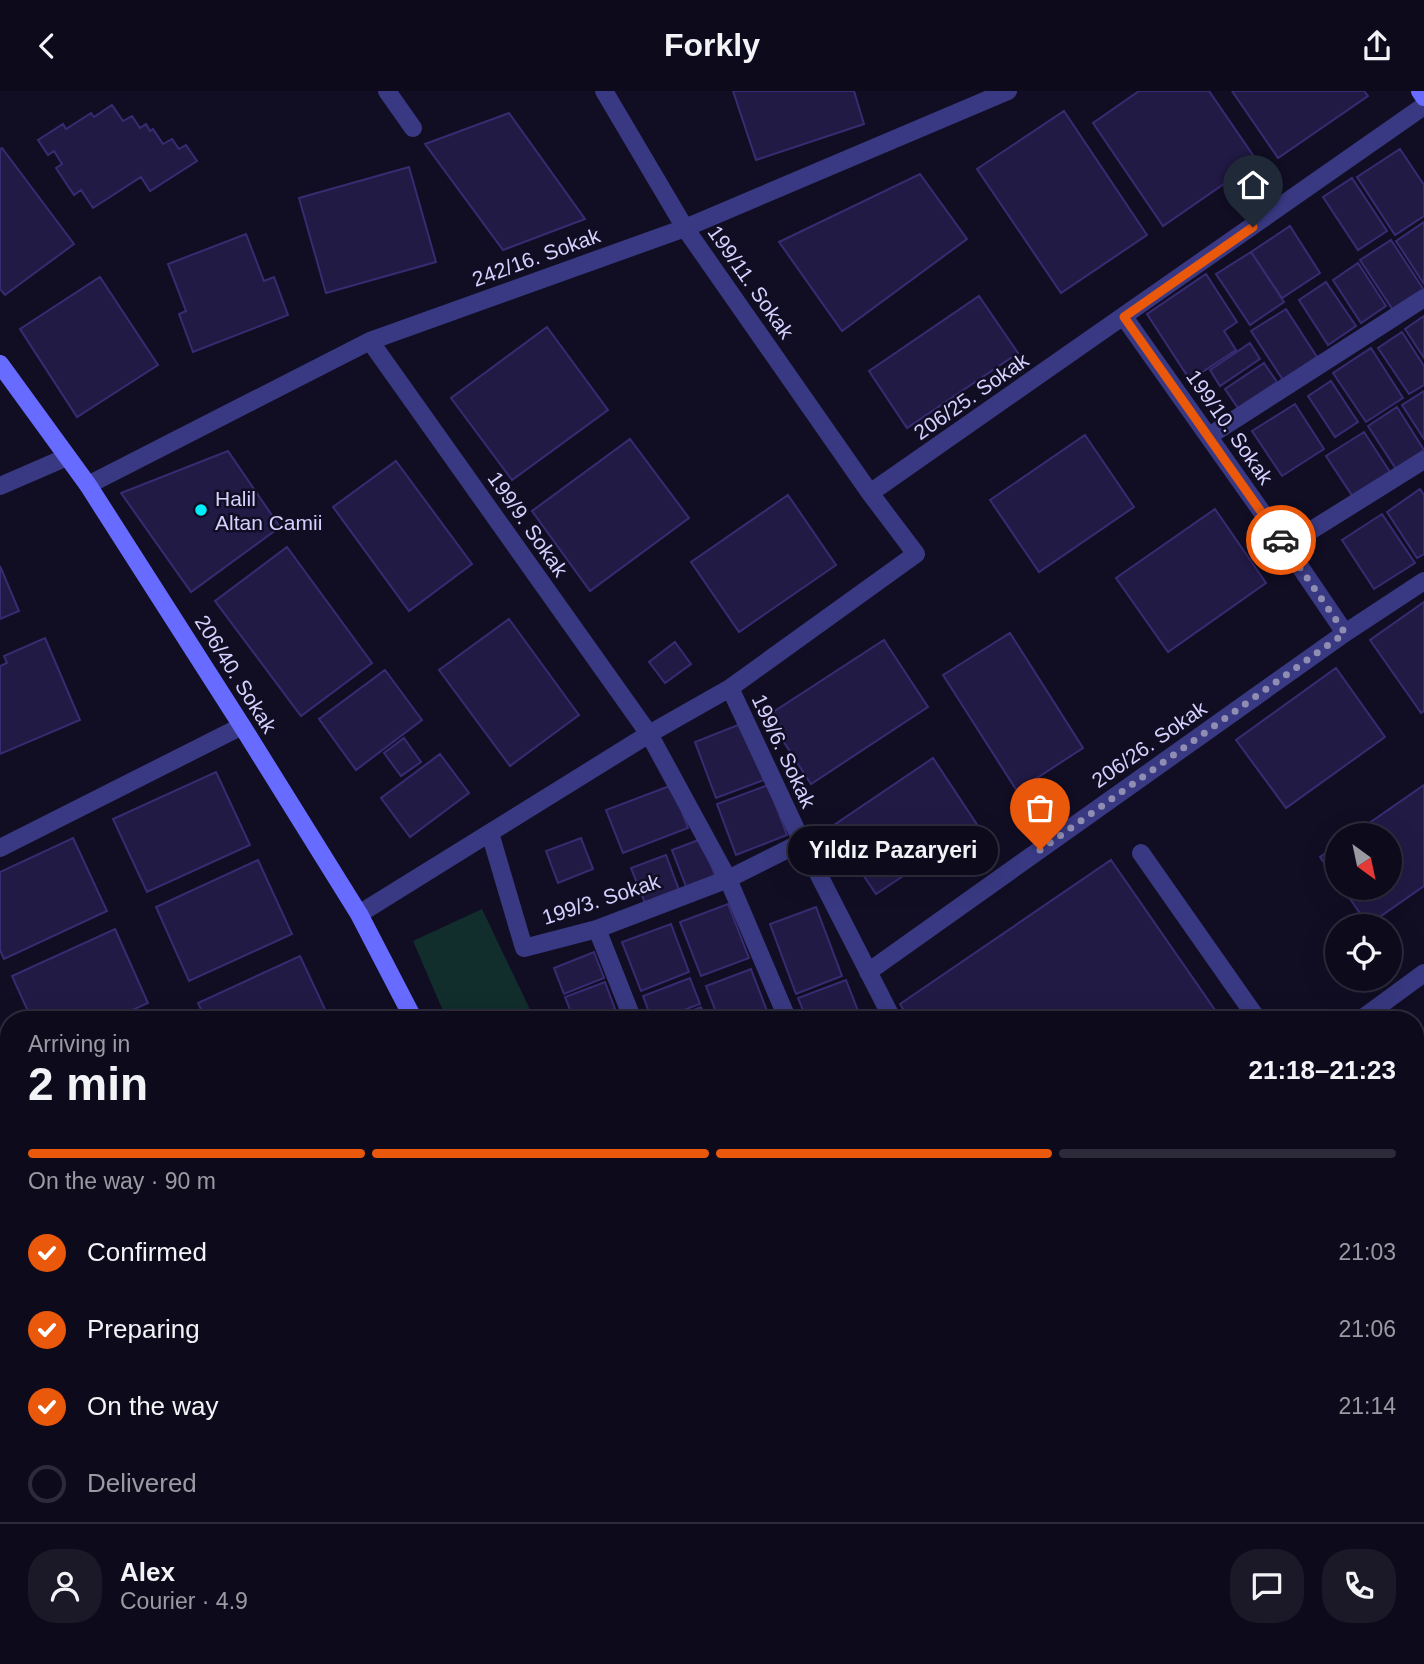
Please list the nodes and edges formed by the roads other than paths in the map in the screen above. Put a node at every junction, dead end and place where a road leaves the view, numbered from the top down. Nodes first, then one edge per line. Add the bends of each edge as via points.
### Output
1 (387, 91) edge
2 (604, 91) edge
3 (1008, 91) edge
4 (1420, 91) edge
5 (1424, 97) edge
6 (1424, 106) edge
7 (413, 128) dead end
8 (685, 228) junction
9 (1424, 298) edge
10 (1124, 317) junction
11 (370, 341) junction
12 (0, 364) edge
13 (1209, 436) junction
14 (67, 457) junction
15 (1424, 460) edge
16 (88, 485) junction
17 (0, 486) edge
18 (870, 493) junction
19 (1286, 546) junction
20 (1424, 581) edge
21 (1345, 633) junction
22 (730, 688) junction
23 (242, 726) junction
24 (649, 734) junction
25 (490, 833) junction
26 (802, 842) junction
27 (0, 848) edge
28 (1141, 853) dead end
29 (727, 879) junction
30 (359, 915) junction
31 (597, 929) junction
32 (868, 972) junction
33 (1424, 973) edge
34 (409, 1011) edge
35 (629, 1011) edge
36 (784, 1011) edge
37 (888, 1011) edge
38 (1252, 1011) edge
39 (1372, 1011) edge

1 - 7 street
2 - 8 street, 199/11. Sokak
3 - 8 street, 242/16. Sokak
4 - 5 main road
6 - 10 street, 206/25. Sokak
8 - 11 street, 242/16. Sokak
8 - 18 street, 199/11. Sokak
9 - 13 street
10 - 13 street, 199/10. Sokak
10 - 18 street, 206/25. Sokak
11 - 16 street, 242/16. Sokak
11 - 24 street, 199/9. Sokak
12 - 14 main road, 206/40. Sokak
13 - 19 street, 199/10. Sokak
14 - 16 main road, 206/40. Sokak
14 - 17 street
15 - 19 street
16 - 23 main road, 206/40. Sokak
18 - 22 street via 916,554
19 - 21 street, 199/10. Sokak
20 - 21 street, 206/26. Sokak
21 - 32 street, 206/26. Sokak
22 - 24 street
22 - 26 street, 199/6. Sokak
23 - 27 street
23 - 30 main road, 206/40. Sokak
24 - 25 street
24 - 29 street, 199/9. Sokak
25 - 30 street
25 - 31 street, 199/3. Sokak via 524,948
26 - 29 street, 199/3. Sokak
26 - 32 street, 199/6. Sokak
28 - 38 street
29 - 31 street, 199/3. Sokak
29 - 36 street, 199/9. Sokak
30 - 34 main road, 206/40. Sokak
31 - 35 street
32 - 37 street, 199/6. Sokak
33 - 39 street

